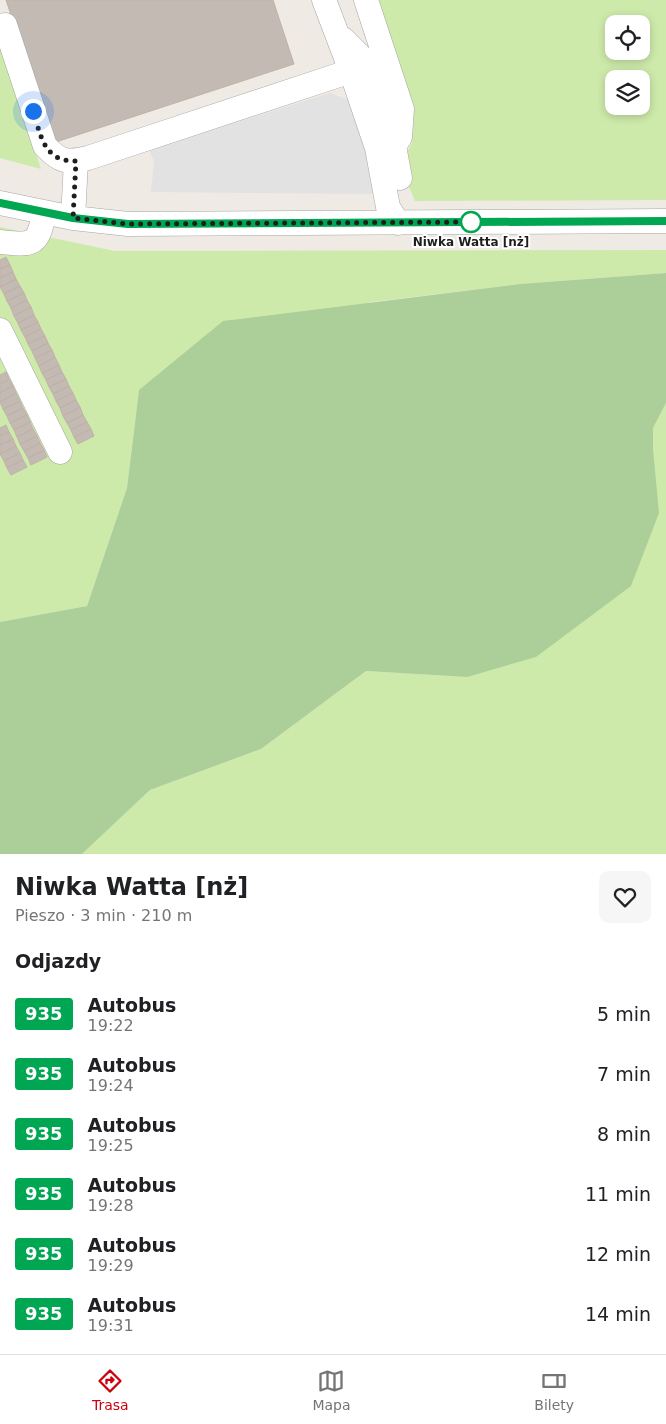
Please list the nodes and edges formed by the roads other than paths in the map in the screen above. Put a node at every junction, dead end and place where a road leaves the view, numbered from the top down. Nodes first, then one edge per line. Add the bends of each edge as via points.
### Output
1 (324, 0) edge
2 (366, 0) edge
3 (4, 24) dead end
4 (334, 30) junction
5 (351, 71) junction
6 (386, 147) junction
7 (76, 161) junction
8 (0, 203) edge
9 (44, 213) junction
10 (73, 218) junction
11 (666, 221) edge
12 (398, 224) junction
13 (0, 242) edge
14 (0, 330) edge
15 (60, 452) dead end

1 - 4 street
2 - 6 street via 402,109 400,137
3 - 7 street via 44,146 54,156
4 - 5 street
4 - 6 street via 367,63 387,117
5 - 6 street
5 - 7 street
6 - 12 street via 388,207
7 - 10 street
8 - 9 street
9 - 10 street
9 - 13 street via 37,238 30,243
10 - 12 street via 128,224
11 - 12 street
14 - 15 street

